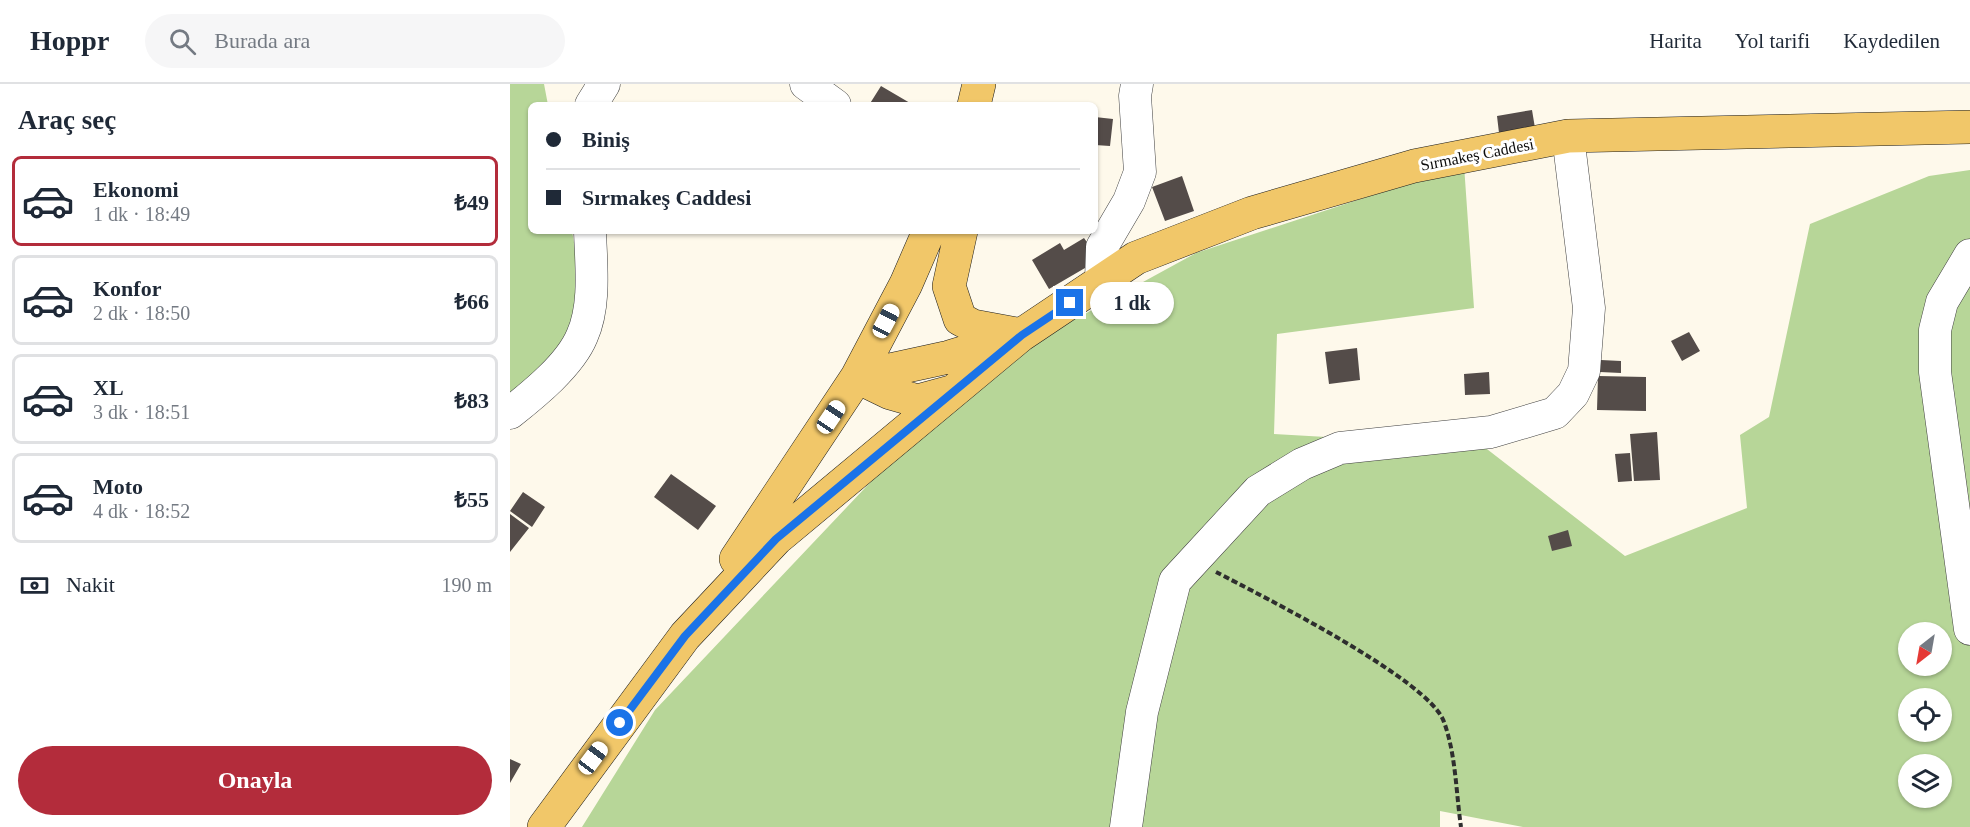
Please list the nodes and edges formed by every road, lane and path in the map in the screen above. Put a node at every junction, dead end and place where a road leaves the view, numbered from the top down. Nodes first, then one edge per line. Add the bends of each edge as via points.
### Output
1 (604, 84) edge
2 (806, 84) edge
3 (979, 84) edge
4 (1137, 84) edge
5 (593, 102) edge
6 (831, 102) edge
7 (975, 102) edge
8 (1970, 127) edge
9 (1568, 136) junction
10 (590, 234) edge
11 (928, 234) edge
12 (960, 234) edge
13 (1970, 255) edge
14 (1101, 281) junction
15 (1022, 335) junction
16 (857, 377) junction
17 (957, 391) junction
18 (510, 413) edge
19 (1194, 561) junction
20 (1970, 628) edge
21 (685, 636) junction
22 (544, 827) edge
23 (1126, 827) edge
24 (1461, 827) edge

1 - 5 street
2 - 6 street
3 - 7 main road
4 - 14 street via 1140,172 1129,201 1102,246
8 - 9 main road, Sırmakeş Caddesi
9 - 14 main road, Sırmakeş Caddesi via 1414,166 1252,213 1136,258
9 - 19 street via 1589,308 1584,371 1573,394 1555,413 1491,432 1340,448 1302,464 1258,491
10 - 18 street via 589,314 582,338 548,383
11 - 16 main road
12 - 15 main road via 949,286 960,319 973,326
13 - 20 street via 1942,302 1935,330 1935,372
14 - 15 main road, Sırmakeş Caddesi
15 - 16 main road via 949,357
15 - 17 main road
16 - 17 main road via 918,401
16 - 21 main road
17 - 21 main road via 802,516
19 - 23 street via 1175,581 1142,712
19 - 24 path via 1327,632 1414,686 1444,720
21 - 22 main road

